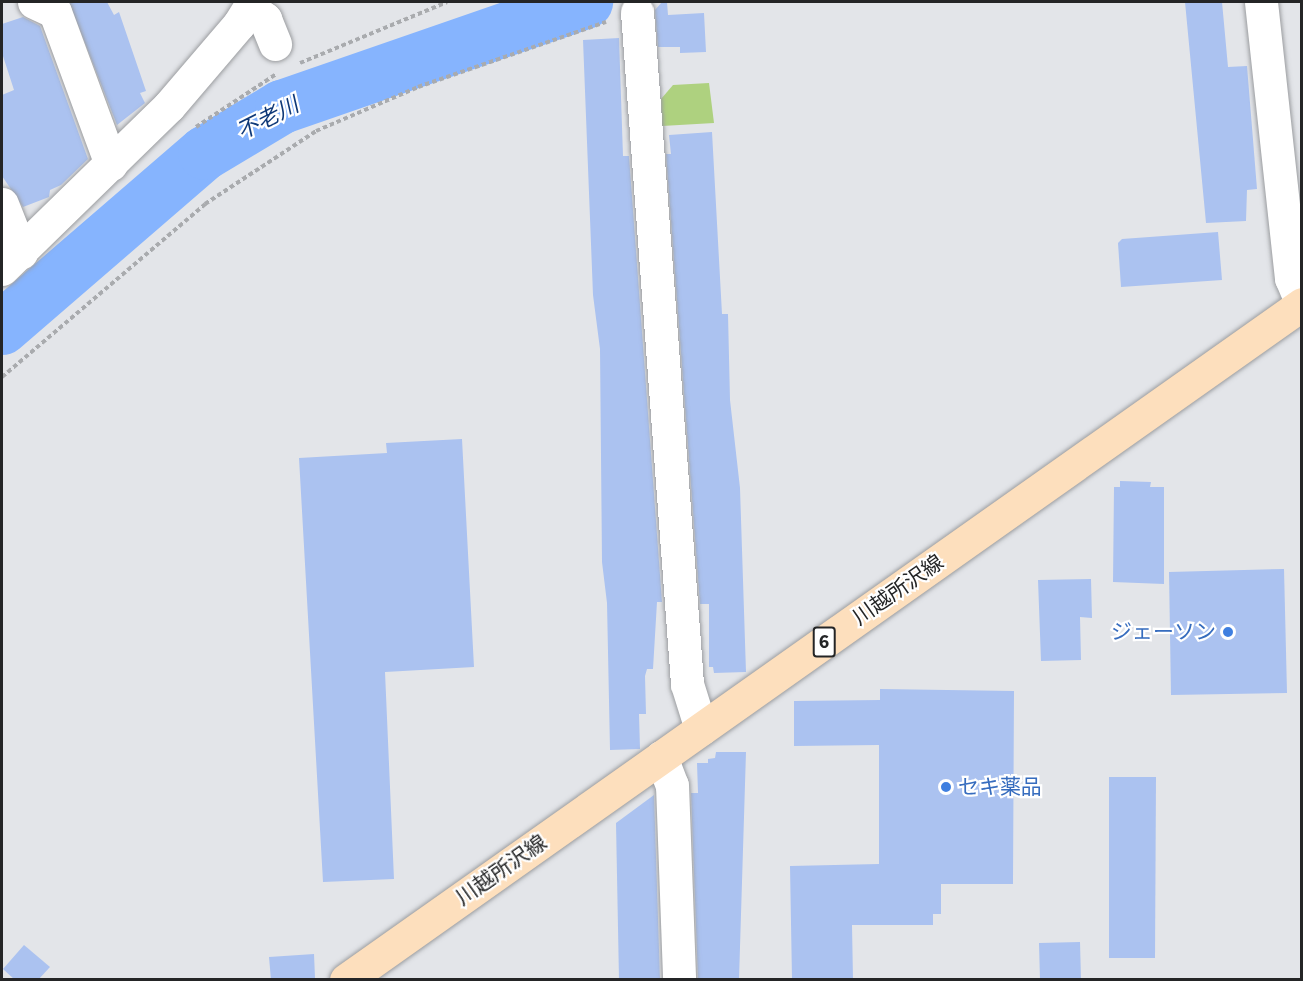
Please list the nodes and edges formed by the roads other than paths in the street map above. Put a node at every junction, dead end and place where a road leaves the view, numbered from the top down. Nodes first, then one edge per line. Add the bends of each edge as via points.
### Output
1 (34, 2) edge
2 (1261, 2) edge
3 (252, 5) edge
4 (637, 12) road end
5 (284, 55) road end
6 (111, 164) junction
7 (2, 204) edge
8 (11, 261) edge
9 (1302, 304) edge
10 (701, 729) junction
11 (661, 757) junction
12 (346, 980) edge
13 (679, 980) edge

1 - 6 street via 55,12
2 - 9 street via 1291,278
3 - 5 street via 265,19
3 - 6 street via 169,106
4 - 10 street via 687,684
6 - 8 street
7 - 8 street
9 - 10 main road, 川越所沢線 / 6
10 - 11 main road, 川越所沢線 / 6
11 - 12 main road, 川越所沢線 / 6
11 - 13 street via 672,785

